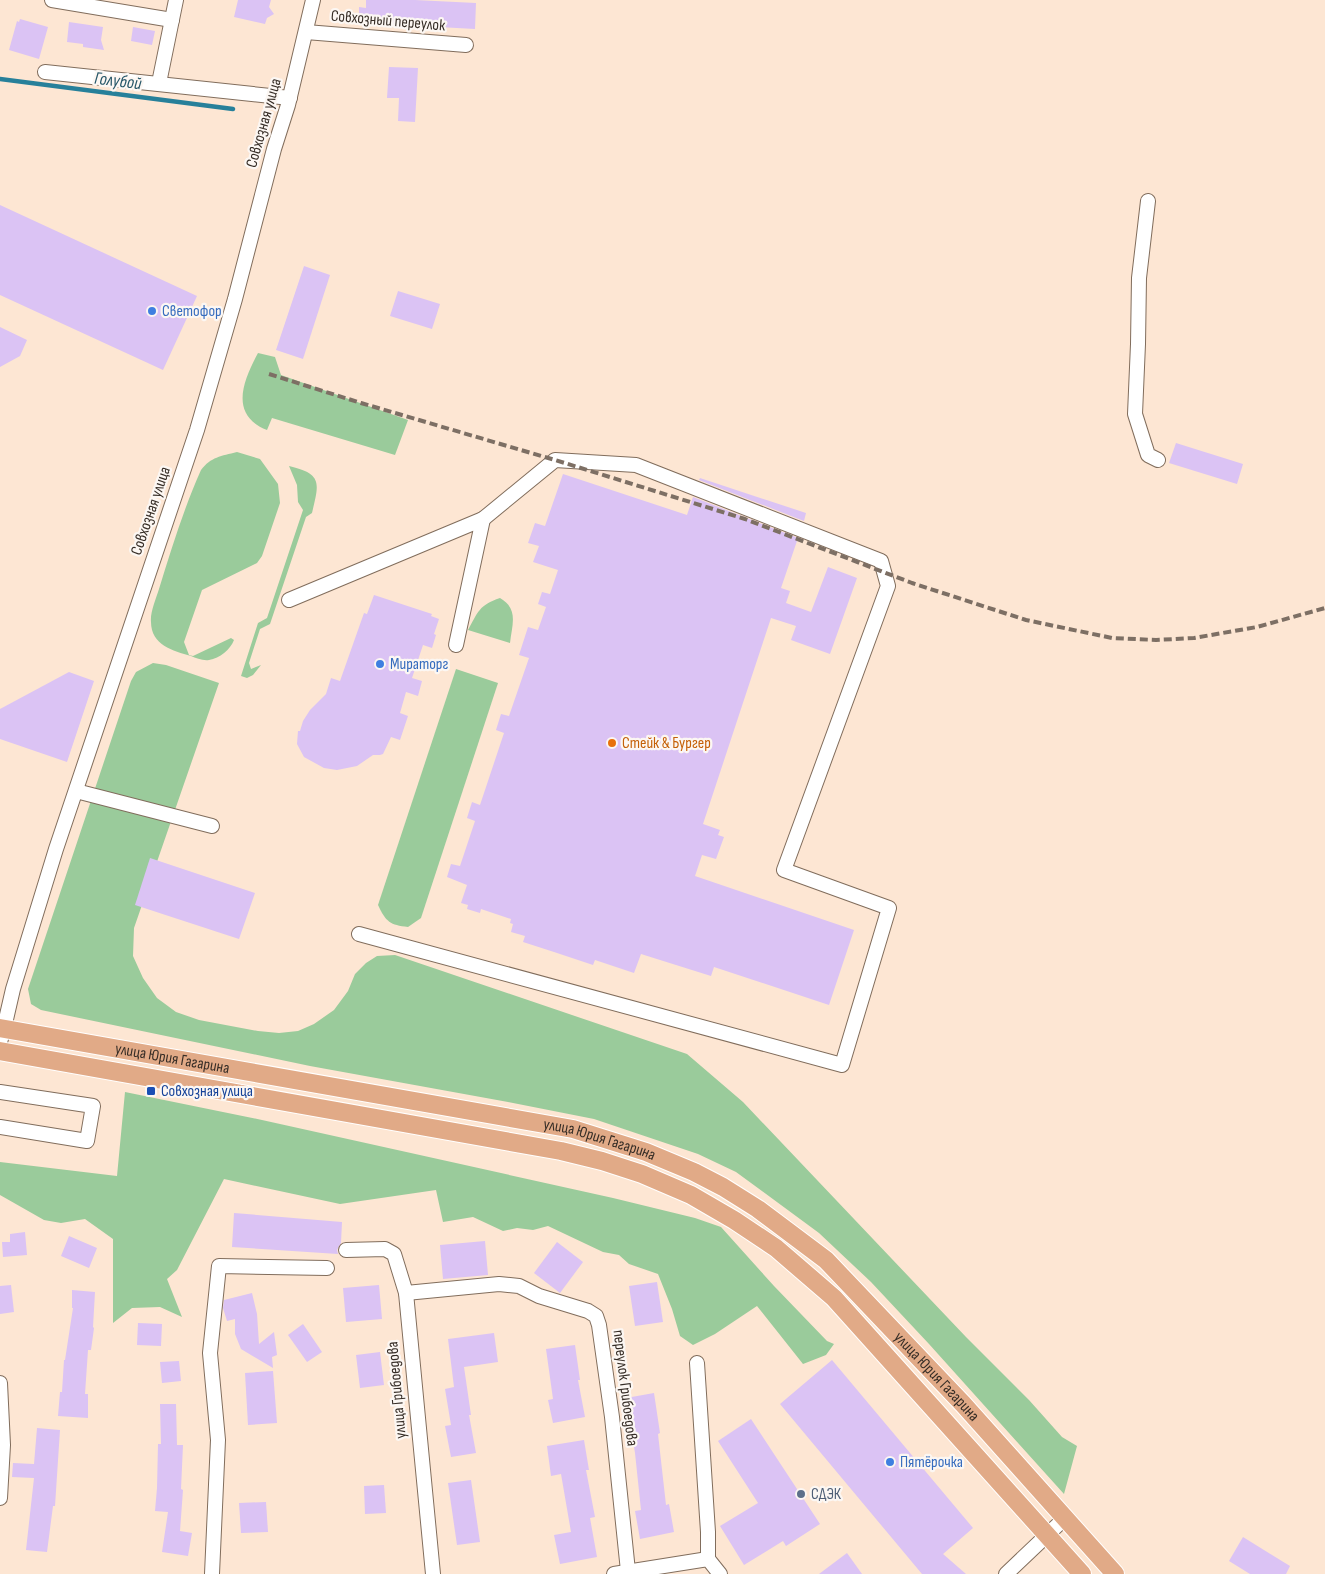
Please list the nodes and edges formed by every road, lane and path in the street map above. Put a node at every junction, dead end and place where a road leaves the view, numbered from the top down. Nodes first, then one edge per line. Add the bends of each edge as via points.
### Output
1 (52, 0) edge
2 (176, 0) edge
3 (313, 0) edge
4 (172, 20) junction
5 (306, 32) junction
6 (466, 45) dead end
7 (45, 72) dead end
8 (159, 83) junction
9 (290, 98) junction
10 (1148, 201) dead end
11 (1158, 460) dead end
12 (483, 519) junction
13 (289, 600) dead end
14 (456, 646) dead end
15 (76, 792) junction
16 (212, 826) dead end
17 (359, 934) dead end
18 (1, 1033) edge
19 (0, 1052) edge
20 (0, 1092) edge
21 (0, 1127) edge
22 (346, 1250) dead end
23 (327, 1268) dead end
24 (406, 1292) junction
25 (697, 1363) dead end
26 (0, 1383) edge
27 (0, 1498) edge
28 (1065, 1518) junction
29 (1047, 1536) junction
30 (708, 1559) junction
31 (628, 1571) junction
32 (212, 1574) edge
33 (433, 1574) edge
34 (614, 1574) edge
35 (720, 1574) edge
36 (1006, 1574) edge
37 (1082, 1574) edge
38 (1115, 1574) edge

1 - 4 street
2 - 4 street
3 - 5 street, Совхозная улица
4 - 8 street
5 - 6 street, Совхозный переулок
5 - 9 street, Совхозная улица
7 - 8 street
8 - 9 street
9 - 15 street, Совхозная улица via 197,430
10 - 11 street via 1140,278 1134,414 1148,455
12 - 13 street
12 - 14 street
12 - 17 street via 555,460 636,465 881,561 888,586 784,870 889,908 842,1065
15 - 16 street
15 - 18 street, Совхозная улица
18 - 28 main road, улица Юрия Гагарина via 152,1054 573,1130 646,1152 694,1172 758,1209 826,1260 957,1397
19 - 29 main road, улица Юрия Гагарина via 561,1151 642,1174 691,1195 776,1248 834,1298
20 - 21 street via 93,1106 88,1141
22 - 24 street, улица Грибоедова via 385,1249 394,1254
23 - 32 street via 219,1266 210,1353 218,1440
24 - 31 street, переулок Грибоедова via 499,1284 519,1286 596,1316 612,1417
24 - 33 street, улица Грибоедова
25 - 30 street
26 - 27 street via 3,1445
28 - 29 street
28 - 38 main road, улица Юрия Гагарина
29 - 36 street
29 - 37 main road, улица Юрия Гагарина
30 - 31 street
30 - 35 street
31 - 34 street

